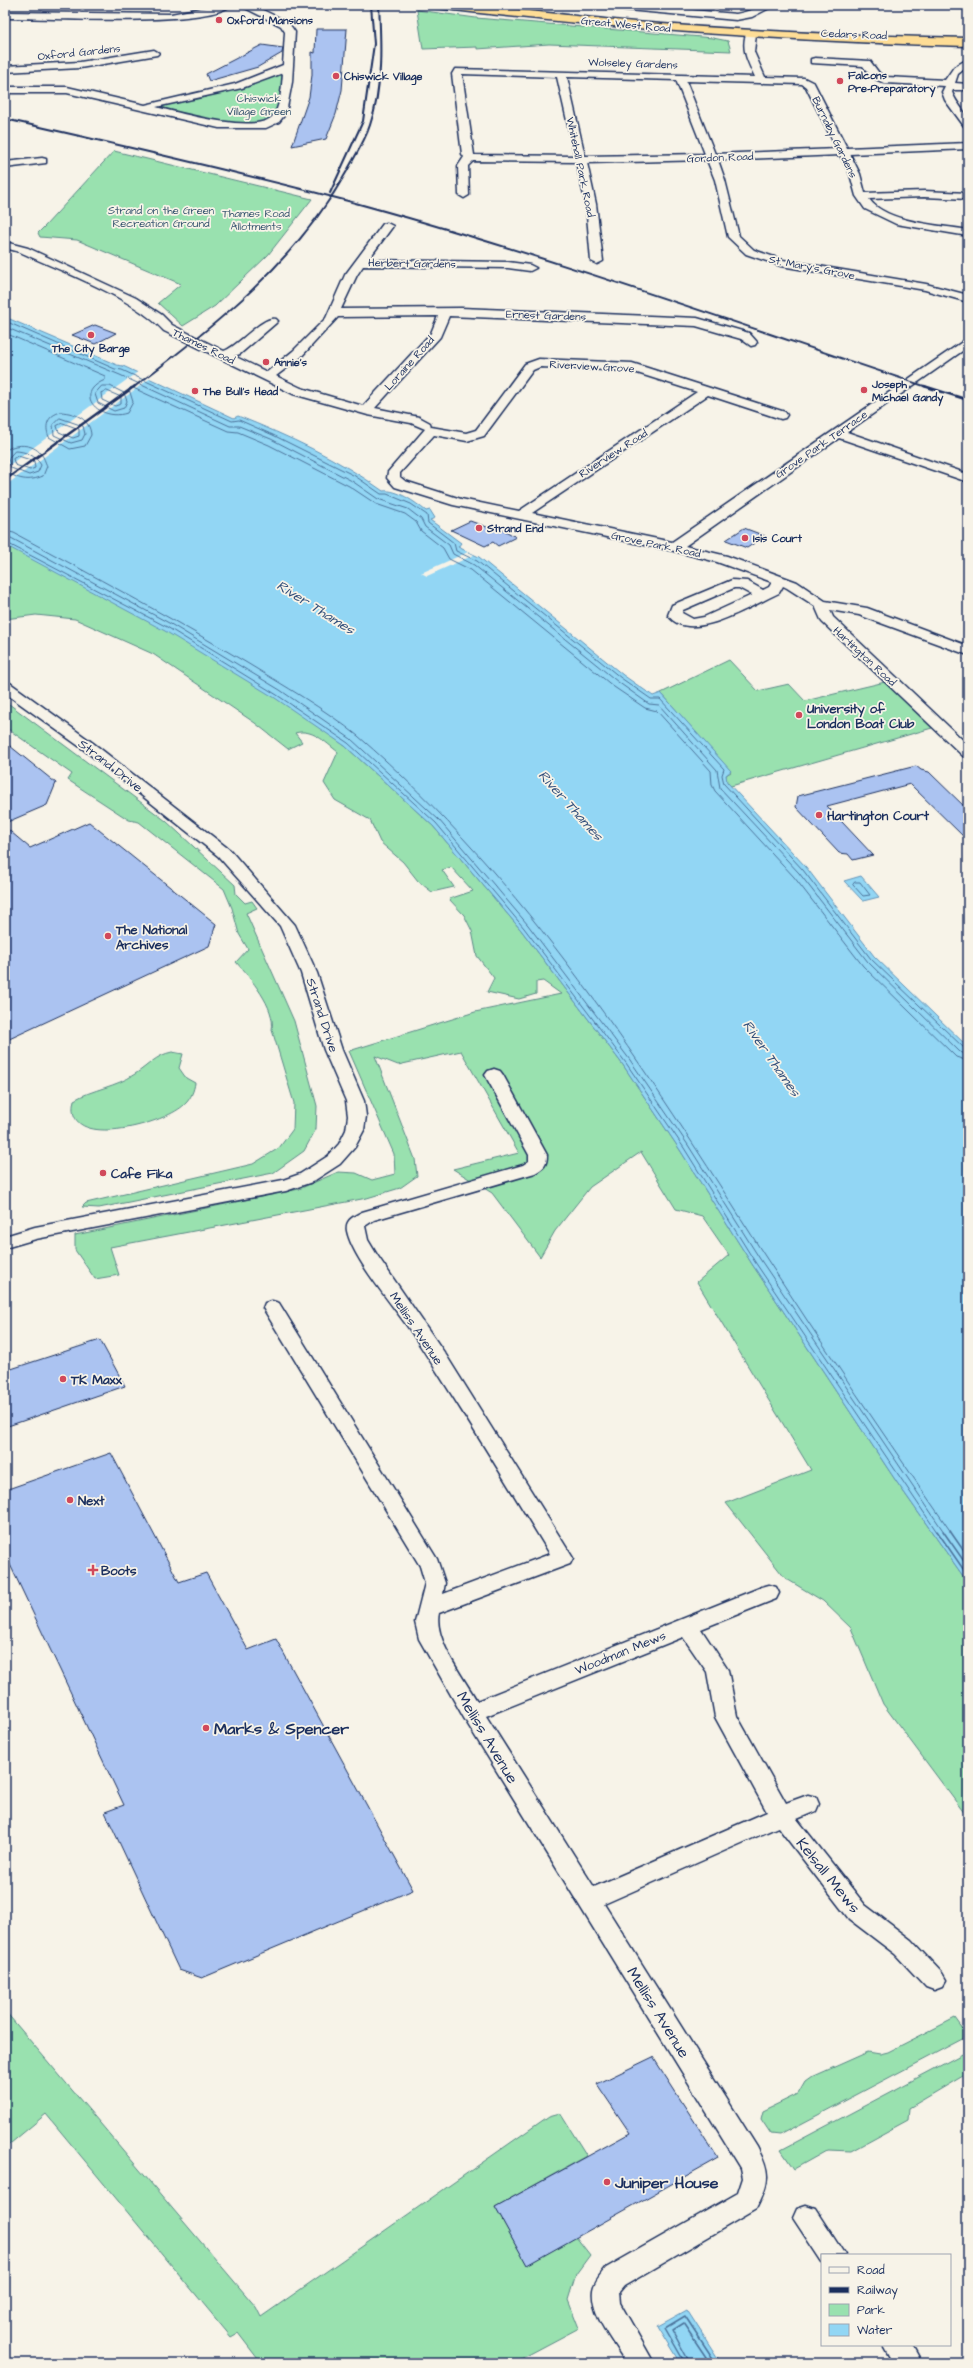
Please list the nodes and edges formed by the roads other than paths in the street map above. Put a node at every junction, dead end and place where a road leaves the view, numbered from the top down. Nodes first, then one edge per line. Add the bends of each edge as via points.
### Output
1 (57, 5) edge
2 (226, 5) edge
3 (244, 5) edge
4 (436, 5) edge
5 (489, 5) edge
6 (606, 5) edge
7 (770, 5) edge
8 (5, 15) edge
9 (47, 16) junction
10 (746, 35) junction
11 (968, 35) edge
12 (968, 42) edge
13 (154, 53) dead end
14 (815, 61) dead end
15 (968, 62) edge
16 (288, 67) junction
17 (5, 69) edge
18 (561, 73) junction
19 (680, 77) junction
20 (761, 80) junction
21 (807, 82) joint
22 (950, 85) junction
23 (968, 87) edge
24 (5, 90) edge
25 (144, 107) junction
26 (968, 124) edge
27 (968, 146) edge
28 (844, 152) junction
29 (712, 157) junction
30 (471, 158) junction
31 (580, 159) junction
32 (42, 161) dead end
33 (5, 165) edge
34 (464, 195) dead end
35 (861, 196) junction
36 (968, 196) edge
37 (387, 226) dead end
38 (968, 234) edge
39 (5, 245) edge
40 (597, 261) dead end
41 (360, 263) junction
42 (530, 268) dead end
43 (968, 299) edge
44 (336, 312) junction
45 (445, 312) junction
46 (272, 321) dead end
47 (751, 342) dead end
48 (965, 348) edge
49 (225, 355) junction
50 (268, 377) junction
51 (705, 392) junction
52 (367, 411) junction
53 (781, 415) dead end
54 (428, 428) junction
55 (837, 433) junction
56 (968, 478) edge
57 (521, 515) junction
58 (674, 547) junction
59 (780, 581) junction
60 (762, 595) junction
61 (821, 604) junction
62 (968, 651) edge
63 (5, 686) edge
64 (968, 753) edge
65 (494, 1075) dead end
66 (5, 1242) edge
67 (272, 1308) dead end
68 (769, 1594) dead end
69 (429, 1608) junction
70 (687, 1626) junction
71 (472, 1712) junction
72 (808, 1804) dead end
73 (781, 1815) junction
74 (588, 1900) junction
75 (934, 1980) dead end
76 (806, 2218) dead end
77 (831, 2254) edge
78 (897, 2346) edge
79 (641, 2363) edge
80 (909, 2363) edge

1 - 9 street
2 - 9 street via 171,17
3 - 16 street via 287,25 291,38
4 - 10 highway, Great West Road
5 - 10 highway, Great West Road
6 - 7 street via 736,17 749,15
8 - 9 street
10 - 11 highway, Cedars Road
10 - 12 highway, Cedars Road
10 - 20 street
13 - 17 street, Oxford Gardens via 125,60 83,65
14 - 22 street via 866,63 884,80
15 - 22 street via 951,76
16 - 25 street via 238,86
16 - 25 street via 281,113 275,120 262,126 219,125
18 - 19 street, Wolseley Gardens
18 - 30 street, Wolseley Gardens via 459,71 457,74 467,154
18 - 31 street, Whitehall Park Road
19 - 20 street, Wolseley Gardens
19 - 29 street, St. Mary's Grove
20 - 21 street, Wolseley Gardens
21 - 28 street, Burnaby Gardens
22 - 23 street
22 - 26 street via 947,92 950,100
24 - 25 street via 67,90
27 - 28 street, Gordon Road
28 - 29 street, Gordon Road
28 - 35 street, Burnaby Gardens via 855,174
29 - 31 street, Gordon Road
29 - 43 street, St. Mary's Grove via 732,233 750,252 781,263 926,287
30 - 31 street, Gordon Road
30 - 34 street via 463,166
31 - 40 street, Whitehall Park Road via 591,204
32 - 33 street
35 - 36 street
35 - 38 street, Burnaby Gardens via 869,207 894,220
37 - 41 street
39 - 49 street, Thames Road via 24,250 132,300 158,317 168,328
41 - 42 street, Herbert Gardens via 508,265
41 - 44 street via 344,287
44 - 45 street, Ernest Gardens
44 - 50 street via 324,328 297,354
45 - 47 street, Ernest Gardens via 697,322 745,336
45 - 52 street, Loraine Road via 436,334
46 - 49 street via 236,351
48 - 55 street, Grove Park Terrace
49 - 50 street, Thames Road
50 - 52 street, Thames Road via 310,396
51 - 53 street, Riverview Grove
51 - 54 street, Riverview Grove via 632,367 535,364 529,367 480,434 467,437
51 - 57 street, Riverview Road
52 - 54 street, Thames Road via 381,418
54 - 57 street, Grove Park Road via 427,437 396,468 393,475 395,480 440,497
55 - 56 street
55 - 58 street, Grove Park Terrace
57 - 58 street, Grove Park Road
58 - 59 street, Grove Park Road via 722,559
59 - 60 street via 774,590
59 - 61 street, Grove Park Road via 800,589
60 - 60 street via 707,621 691,623 675,615 677,608 732,584 742,584
61 - 62 street, Grove Park Road via 862,611
61 - 64 street, Hartington Road via 827,619
63 - 66 street, Strand Drive via 88,746 224,853 287,925 310,973 333,1050 355,1101 357,1116 355,1130 346,1147 334,1160 306,1178 35,1233
65 - 69 street, Melliss Avenue via 538,1155 538,1163 529,1169 368,1216 356,1222 354,1231 371,1260 426,1338 563,1558
67 - 69 street, Melliss Avenue via 430,1565 435,1583
68 - 70 street, Woodman Mews
69 - 71 street, Melliss Avenue via 426,1622 430,1639
70 - 71 street, Woodman Mews
70 - 73 street, Kelsall Mews via 717,1670 726,1717
71 - 74 street, Melliss Avenue
72 - 73 street
73 - 74 street
73 - 75 street, Kelsall Mews via 857,1912 903,1947
74 - 79 street, Melliss Avenue via 757,2173 747,2201 615,2277 606,2289 607,2306
76 - 77 street
78 - 80 street

